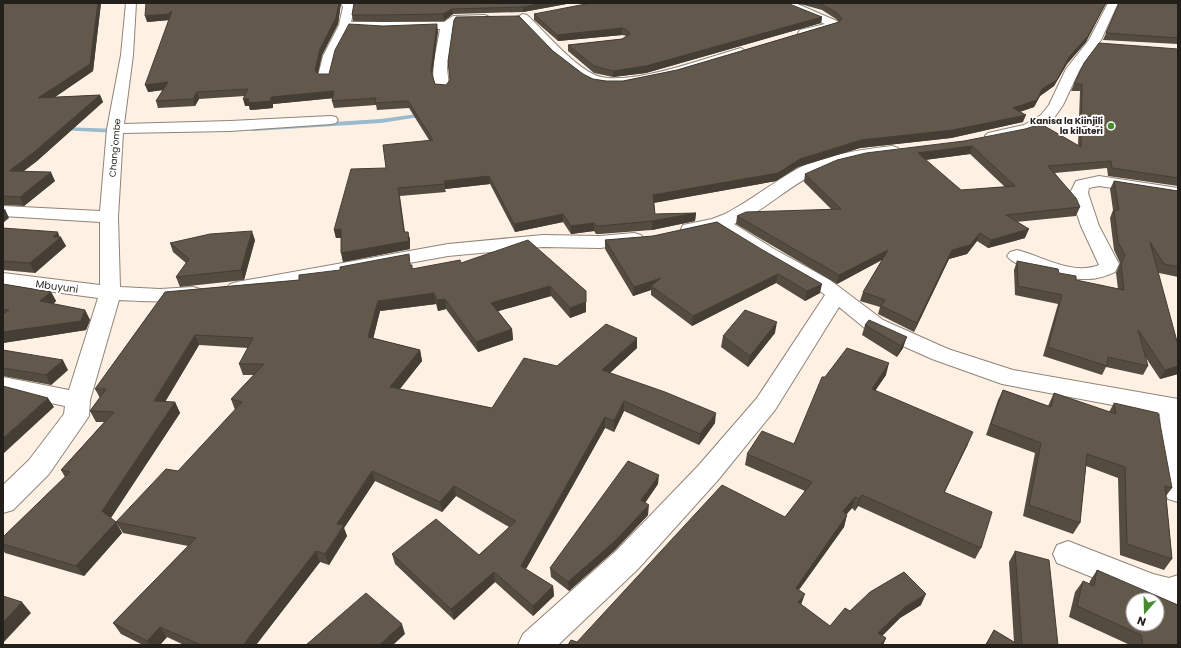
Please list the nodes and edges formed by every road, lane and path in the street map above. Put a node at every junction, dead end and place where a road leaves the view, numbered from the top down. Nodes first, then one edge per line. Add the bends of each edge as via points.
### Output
1 (131, 3) edge
2 (346, 3) edge
3 (785, 3) edge
4 (1112, 3) edge
5 (537, 14) edge
6 (498, 18) edge
7 (345, 25) junction
8 (447, 25) junction
9 (793, 36) edge
10 (570, 45) edge
11 (555, 47) junction
12 (753, 48) edge
13 (325, 76) edge
14 (442, 87) edge
15 (331, 120) dead end
16 (116, 129) junction
17 (974, 140) edge
18 (909, 148) edge
19 (1178, 193) edge
20 (3, 211) edge
21 (109, 217) junction
22 (719, 223) junction
23 (674, 232) edge
24 (652, 237) edge
25 (1017, 256) dead end
26 (3, 279) edge
27 (110, 293) junction
28 (836, 294) junction
29 (3, 385) edge
30 (78, 400) junction
31 (1175, 408) edge
32 (1178, 491) edge
33 (3, 502) edge
34 (1068, 554) dead end
35 (1178, 588) edge
36 (536, 645) edge

1 - 16 street, Chang'ombe via 127,55
2 - 7 street via 349,6
3 - 9 street via 833,23
4 - 17 street via 1100,45 1074,68 1059,101 1047,118 1018,132
5 - 11 street via 517,17
6 - 8 street via 453,19
7 - 8 street
7 - 13 street via 330,56
8 - 14 street via 440,68
10 - 11 street
11 - 12 street via 588,78 613,83 647,78
15 - 16 street
16 - 21 street, Chang'ombe
18 - 22 street via 860,154 804,172 744,212
19 - 25 street via 1099,181 1082,185 1078,193 1090,226 1109,264 1101,273 1048,268
20 - 21 street
21 - 27 street, Chang'ombe
22 - 23 street
22 - 28 street
24 - 27 street, Mbuyuni via 600,242 543,241 448,250 216,291 160,295
26 - 27 street, Mbuyuni
27 - 30 street, Chang'ombe
28 - 31 street via 874,325 947,357 1010,378
28 - 36 street via 766,404 708,473 626,560
29 - 30 street
30 - 33 street, Chang'ombe via 76,416 38,467
31 - 32 street
34 - 35 street via 1151,588 1171,593

